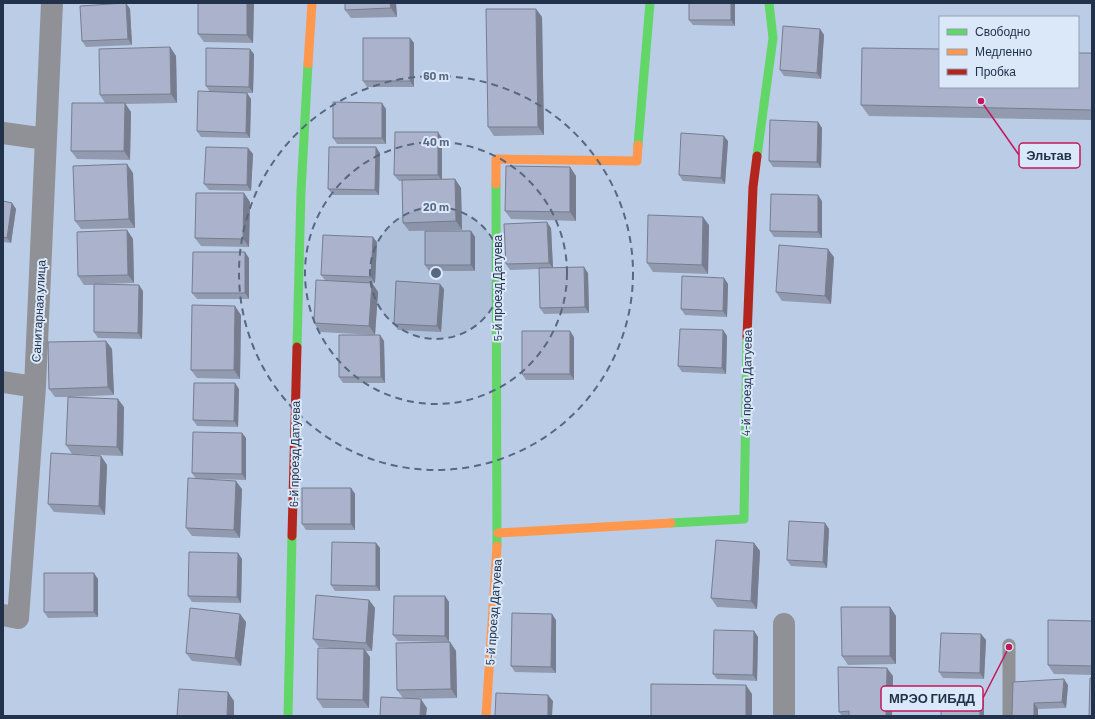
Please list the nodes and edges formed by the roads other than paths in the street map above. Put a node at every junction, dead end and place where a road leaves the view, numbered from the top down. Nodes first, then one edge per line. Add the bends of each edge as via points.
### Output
1 (52, 3) edge
2 (312, 3) edge
3 (650, 3) edge
4 (769, 3) edge
5 (3, 133) edge
6 (46, 139) junction
7 (3, 382) edge
8 (35, 387) junction
9 (498, 533) junction
10 (10, 616) edge
11 (784, 624) dead end
12 (1009, 645) dead end
13 (288, 716) edge
14 (486, 716) edge
15 (784, 716) edge
16 (1009, 716) edge

1 - 6 street, Санитарная улица
2 - 13 street, 6-й проезд Датуева via 300,192
3 - 9 street, 5-й проезд Датуева via 637,162 496,159
4 - 9 street, 4-й проезд Датуева via 773,38 753,186 746,334 744,519
5 - 6 street
6 - 8 street, Санитарная улица
7 - 8 street
8 - 10 street, Санитарная улица
9 - 14 street, 5-й проезд Датуева
11 - 15 street
12 - 16 lane

